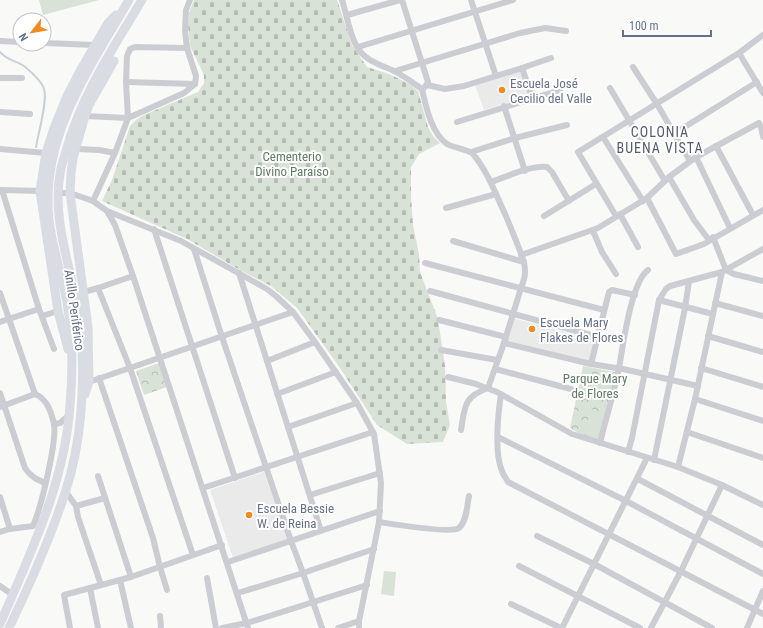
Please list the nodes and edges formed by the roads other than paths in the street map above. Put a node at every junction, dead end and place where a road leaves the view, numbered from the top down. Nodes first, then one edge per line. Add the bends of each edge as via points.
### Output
1 (142, 0) edge
2 (190, 0) edge
3 (342, 0) edge
4 (401, 0) edge
5 (471, 0) edge
6 (513, 0) edge
7 (126, 4) edge
8 (136, 10) junction
9 (475, 11) junction
10 (347, 15) junction
11 (412, 30) junction
12 (566, 31) dead end
13 (763, 35) edge
14 (0, 41) edge
15 (12, 42) edge
16 (52, 43) edge
17 (486, 43) junction
18 (95, 45) junction
19 (358, 47) junction
20 (186, 48) junction
21 (739, 53) junction
22 (551, 58) dead end
23 (423, 62) junction
24 (633, 67) dead end
25 (522, 68) junction
26 (395, 71) junction
27 (496, 76) junction
28 (0, 78) edge
29 (22, 78) dead end
30 (126, 82) junction
31 (757, 82) junction
32 (195, 84) junction
33 (424, 87) junction
34 (610, 88) dead end
35 (560, 90) dead end
36 (763, 93) edge
37 (532, 97) junction
38 (657, 104) junction
39 (504, 106) junction
40 (0, 112) edge
41 (30, 114) dead end
42 (85, 116) junction
43 (128, 118) junction
44 (630, 120) junction
45 (457, 122) dead end
46 (761, 124) edge
47 (567, 126) dead end
48 (675, 133) junction
49 (603, 137) junction
50 (763, 137) edge
51 (515, 138) junction
52 (716, 146) junction
53 (0, 149) edge
54 (76, 150) junction
55 (471, 152) junction
56 (46, 153) junction
57 (115, 153) junction
58 (693, 159) junction
59 (525, 171) junction
60 (667, 179) junction
61 (491, 182) junction
62 (596, 184) junction
63 (1, 190) edge
64 (41, 191) junction
65 (66, 193) junction
66 (496, 194) junction
67 (645, 199) junction
68 (93, 201) junction
69 (569, 201) junction
70 (446, 208) dead end
71 (763, 210) edge
72 (107, 211) junction
73 (618, 215) junction
74 (753, 215) junction
75 (544, 216) dead end
76 (730, 228) junction
77 (154, 229) junction
78 (593, 231) junction
79 (711, 239) junction
80 (453, 241) dead end
81 (638, 247) dead end
82 (194, 249) junction
83 (763, 249) edge
84 (521, 255) junction
85 (524, 262) junction
86 (425, 263) dead end
87 (648, 270) dead end
88 (724, 271) junction
89 (239, 274) junction
90 (616, 274) dead end
91 (133, 276) junction
92 (689, 281) junction
93 (763, 281) edge
94 (98, 288) junction
95 (521, 288) junction
96 (430, 291) dead end
97 (84, 292) junction
98 (0, 293) edge
99 (635, 295) junction
100 (659, 300) junction
101 (715, 303) junction
102 (685, 308) junction
103 (39, 309) junction
104 (604, 310) junction
105 (58, 311) junction
106 (293, 312) junction
107 (513, 313) junction
108 (713, 314) junction
109 (42, 316) junction
110 (763, 316) edge
111 (8, 320) junction
112 (439, 320) dead end
113 (0, 322) edge
114 (255, 326) junction
115 (708, 336) junction
116 (222, 337) junction
117 (598, 337) junction
118 (505, 340) junction
119 (315, 342) junction
120 (192, 346) junction
121 (54, 349) dead end
122 (441, 350) dead end
123 (763, 352) edge
124 (160, 358) junction
125 (497, 360) junction
126 (72, 362) junction
127 (267, 362) junction
128 (591, 364) junction
129 (130, 368) junction
130 (619, 368) junction
131 (701, 368) junction
132 (495, 369) junction
133 (336, 372) junction
134 (644, 374) junction
135 (448, 377) dead end
136 (99, 378) junction
137 (671, 380) junction
138 (89, 382) junction
139 (698, 386) junction
140 (763, 387) edge
141 (488, 388) junction
142 (571, 388) dead end
143 (0, 393) edge
144 (35, 394) junction
145 (277, 394) junction
146 (501, 394) junction
147 (695, 399) junction
148 (357, 403) junction
149 (2, 406) edge
150 (82, 409) junction
151 (69, 414) junction
152 (763, 421) edge
153 (54, 424) junction
154 (288, 427) junction
155 (462, 430) dead end
156 (373, 432) junction
157 (688, 432) junction
158 (498, 437) junction
159 (600, 443) junction
160 (628, 452) junction
161 (298, 457) junction
162 (647, 458) junction
163 (763, 458) edge
164 (654, 460) junction
165 (266, 467) junction
166 (678, 467) junction
167 (380, 473) junction
168 (98, 476) dead end
169 (235, 478) junction
170 (638, 479) junction
171 (45, 483) junction
172 (722, 485) junction
173 (203, 488) junction
174 (66, 492) junction
175 (310, 495) junction
176 (469, 496) dead end
177 (0, 497) edge
178 (105, 498) junction
179 (626, 501) junction
180 (763, 505) edge
181 (76, 506) junction
182 (380, 511) junction
183 (708, 516) junction
184 (379, 522) junction
185 (10, 528) junction
186 (321, 531) junction
187 (0, 532) edge
188 (610, 534) junction
189 (536, 536) dead end
190 (696, 539) junction
191 (291, 541) junction
192 (222, 545) junction
193 (763, 546) edge
194 (374, 549) junction
195 (193, 555) junction
196 (228, 562) junction
197 (594, 564) junction
198 (519, 566) dead end
199 (160, 567) junction
200 (681, 571) junction
201 (303, 573) junction
202 (763, 574) edge
203 (131, 577) junction
204 (207, 578) dead end
205 (120, 580) junction
206 (367, 584) junction
207 (101, 585) junction
208 (0, 586) edge
209 (90, 588) junction
210 (167, 590) dead end
211 (763, 591) edge
212 (238, 593) junction
213 (12, 595) junction
214 (578, 596) junction
215 (313, 602) junction
216 (664, 603) junction
217 (511, 604) dead end
218 (755, 609) junction
219 (763, 614) edge
220 (160, 616) dead end
221 (359, 621) junction
222 (0, 624) edge
223 (248, 625) edge
224 (10, 628) edge
225 (70, 628) edge
226 (98, 628) edge
227 (130, 628) edge
228 (161, 628) edge
229 (216, 628) edge
230 (222, 628) edge
231 (322, 628) edge
232 (338, 628) edge
233 (360, 628) edge
234 (561, 628) edge
235 (640, 628) edge
236 (651, 628) edge
237 (712, 628) edge
238 (747, 628) edge

1 - 8 highway, Anillo Periférico
2 - 20 street via 186,10
3 - 10 street
4 - 10 street
4 - 11 street
5 - 9 street
6 - 9 street
7 - 18 highway via 108,23
7 - 126 highway, Anillo Periférico via 69,108 53,156 49,178 49,220 67,303 72,334
8 - 42 highway via 126,38
8 - 150 highway, Anillo Periférico via 79,111 60,172 58,210 81,331
9 - 11 street
9 - 17 street
10 - 19 street
11 - 19 street
11 - 23 street
12 - 17 street via 545,28
13 - 21 street
14 - 15 street
16 - 18 street
17 - 23 street
17 - 27 street
18 - 56 highway via 67,96
19 - 26 street via 366,57 378,65
20 - 30 street via 135,47 127,56
20 - 32 street via 196,76
21 - 31 street
21 - 38 street
22 - 25 street
23 - 26 street
23 - 33 street via 428,82
24 - 38 street
25 - 27 street
25 - 37 street
26 - 33 street
27 - 33 street via 445,89
28 - 29 street
30 - 32 street
30 - 43 street
31 - 36 street
31 - 48 street
32 - 43 street via 184,93
33 - 55 street via 429,116 438,134 447,143
34 - 44 street
35 - 37 street
37 - 39 street
38 - 44 street
38 - 48 street
39 - 45 street
39 - 51 street
40 - 41 street
42 - 43 street
42 - 54 highway
43 - 57 street
44 - 49 street
44 - 60 street
46 - 50 street
46 - 52 street
47 - 51 street
48 - 58 street
49 - 62 street via 578,152
49 - 67 street
51 - 55 street
51 - 59 street
52 - 58 street
52 - 74 street
53 - 56 street
54 - 57 street
54 - 65 highway
55 - 61 street
56 - 64 highway
57 - 68 street
58 - 60 street
58 - 76 street
59 - 61 street
59 - 69 street via 542,166 549,168
60 - 67 street
60 - 79 street via 694,220
61 - 66 street
62 - 69 street
62 - 73 street
63 - 64 street
63 - 103 street
64 - 105 highway
65 - 68 street
65 - 97 highway
66 - 70 street
66 - 84 street
67 - 73 street
67 - 79 street via 676,254
68 - 72 street
69 - 75 street
71 - 74 street
72 - 77 street
72 - 91 street via 115,225
73 - 78 street
73 - 81 street
74 - 76 street
76 - 79 street
77 - 82 street
77 - 120 street
78 - 84 street
78 - 90 street
79 - 88 street
80 - 85 street
82 - 89 street
82 - 116 street
83 - 88 street
84 - 85 street
85 - 95 street via 526,273
86 - 95 street
87 - 99 street via 641,277
88 - 92 street
88 - 93 street
88 - 101 street
89 - 106 street via 267,289
89 - 114 street
91 - 94 street
91 - 124 street
92 - 100 street via 670,286
92 - 102 street
94 - 97 street
94 - 129 street
95 - 104 street
95 - 107 street
96 - 107 street
97 - 138 highway via 88,327
98 - 111 street
99 - 104 street via 612,290 609,292
99 - 130 street via 624,334
100 - 102 street
100 - 134 street
101 - 108 street
101 - 110 street
102 - 108 street
102 - 137 street
103 - 109 street
103 - 111 street
104 - 117 street
105 - 109 street
105 - 126 highway
106 - 114 street
106 - 119 street
107 - 117 street
107 - 118 street
108 - 115 street
109 - 121 street
111 - 113 street
111 - 144 street
112 - 118 street
114 - 116 street
114 - 127 street
115 - 123 street
115 - 131 street
116 - 120 street
116 - 165 street
117 - 128 street
118 - 125 street
118 - 128 street
119 - 127 street
119 - 133 street
120 - 124 street
120 - 169 street
122 - 125 street
124 - 129 street
124 - 173 street
125 - 132 street
126 - 151 highway, Anillo Periférico
127 - 145 street
128 - 130 street
129 - 136 street
129 - 195 street
130 - 134 street
130 - 159 street
131 - 139 street
131 - 140 street
132 - 141 street
132 - 142 street
133 - 145 street
133 - 148 street
134 - 137 street
134 - 160 street
135 - 141 street
136 - 138 street
136 - 199 street via 153,538
137 - 139 street
137 - 164 street
138 - 150 highway
139 - 147 street
141 - 146 street
141 - 155 street via 476,392 470,398 465,407
143 - 149 street
144 - 149 street
144 - 153 street via 47,402
145 - 154 street
146 - 158 street
146 - 159 street via 566,430
147 - 152 street
147 - 157 street
148 - 154 street
148 - 156 street
149 - 171 street via 25,468 34,478
150 - 174 highway, Anillo Periférico
151 - 153 street via 60,423
151 - 213 highway, Anillo Periférico via 63,455 54,489
153 - 171 street
154 - 161 street
156 - 161 street
156 - 167 street
157 - 163 street
157 - 166 street
158 - 179 street
158 - 188 street via 499,463 508,482
159 - 160 street
160 - 162 street
161 - 165 street
161 - 175 street
162 - 164 street
162 - 170 street
164 - 166 street
165 - 169 street
165 - 191 street
166 - 172 street
167 - 175 street
167 - 182 street
168 - 178 street
169 - 173 street
170 - 179 street
170 - 183 street
171 - 185 street via 33,526
172 - 180 street
172 - 183 street
173 - 192 street
174 - 181 street
174 - 224 highway, Anillo Periférico
175 - 186 street
176 - 184 street via 463,522 455,530
177 - 185 street
178 - 181 street
178 - 203 street
179 - 188 street
179 - 190 street
181 - 207 street
182 - 184 street
182 - 186 street
183 - 190 street
183 - 193 street
184 - 194 street
185 - 187 street
186 - 191 street
188 - 197 street
188 - 200 street
189 - 197 street
190 - 200 street
190 - 202 street
191 - 196 street
191 - 201 street
192 - 195 street
192 - 196 street
194 - 201 street
194 - 206 street
195 - 199 street
196 - 212 street
197 - 214 street
197 - 216 street
198 - 214 street
199 - 203 street
199 - 210 street
200 - 216 street
200 - 218 street
201 - 212 street
201 - 215 street
203 - 205 street
204 - 229 street
205 - 207 street
205 - 227 street
206 - 215 street
206 - 221 street
207 - 209 street
208 - 213 street
209 - 225 street via 64,595
209 - 226 street
211 - 218 street
212 - 223 street
213 - 222 highway, Anillo Periférico
214 - 234 street
214 - 235 street
215 - 223 street
215 - 231 street
216 - 236 street
216 - 237 street
217 - 234 street
218 - 219 street
218 - 238 street
220 - 228 street
221 - 232 street
221 - 233 street
223 - 230 street

